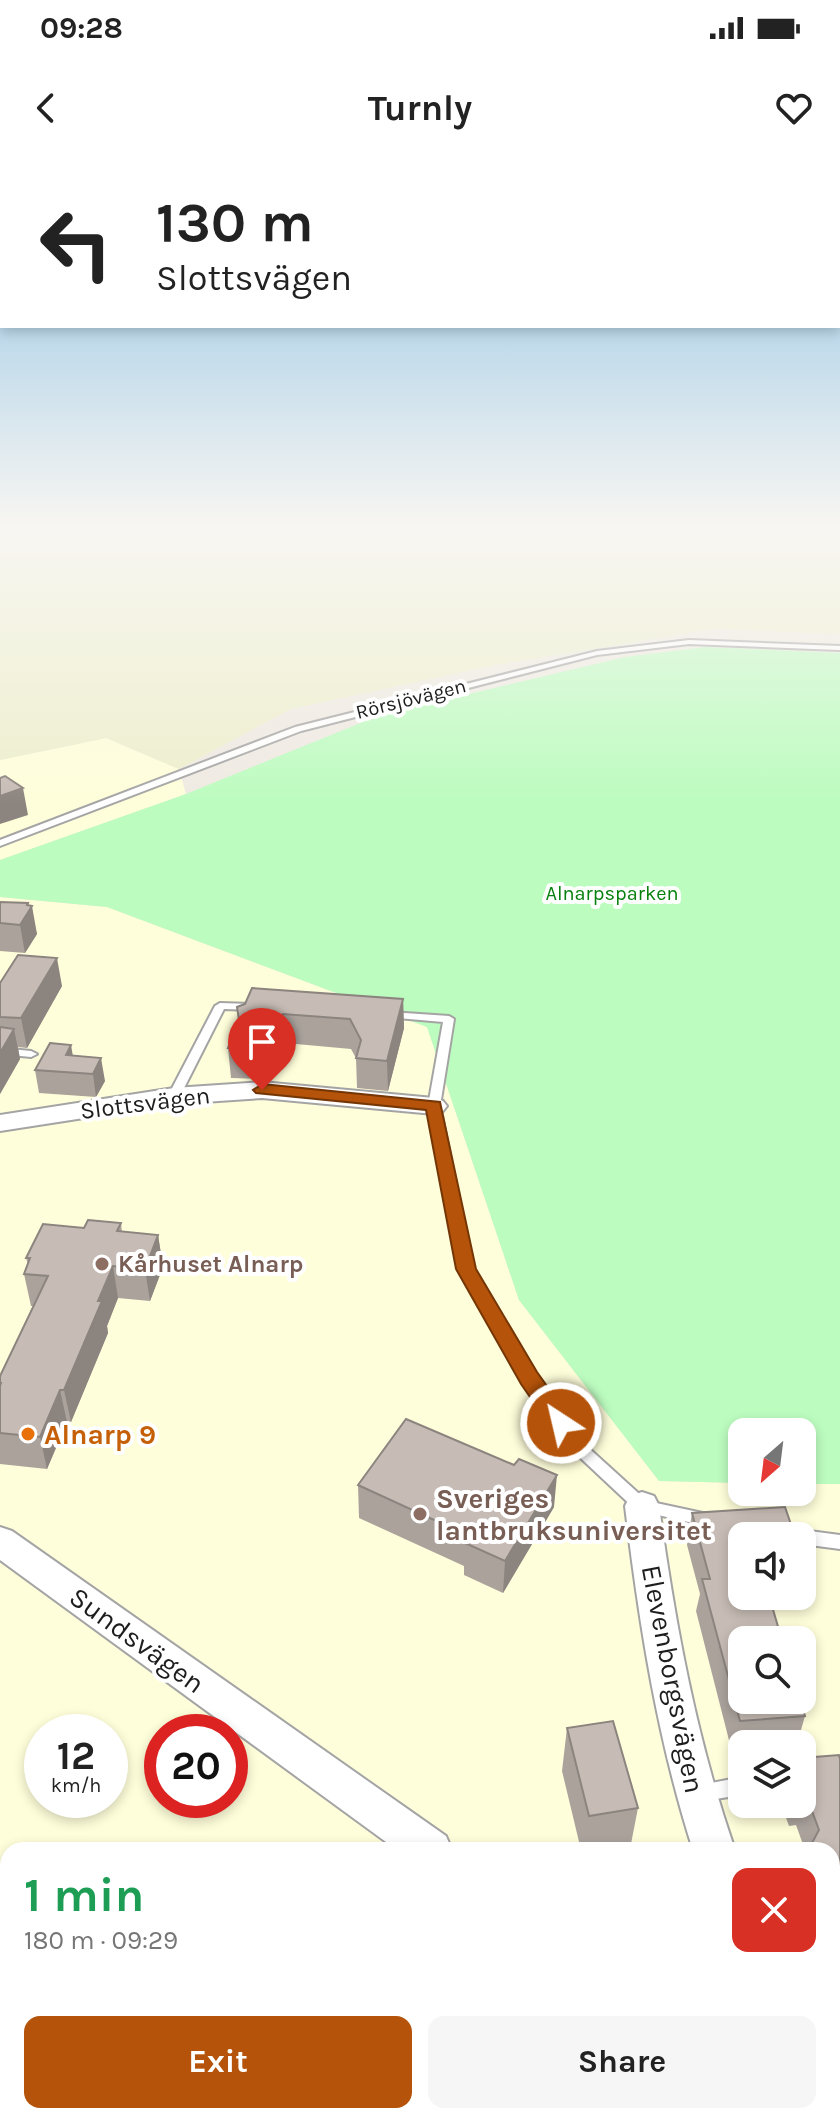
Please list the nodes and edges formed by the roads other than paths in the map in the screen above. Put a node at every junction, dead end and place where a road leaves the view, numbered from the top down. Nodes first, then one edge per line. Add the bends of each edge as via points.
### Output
1 (840, 648) edge
2 (0, 843) edge
3 (266, 1008) edge
4 (373, 1014) edge
5 (0, 1051) edge
6 (31, 1054) dead end
7 (174, 1096) junction
8 (434, 1106) junction
9 (0, 1123) edge
10 (642, 1506) junction
11 (728, 1525) edge
12 (816, 1539) edge
13 (0, 1541) edge
14 (840, 1542) edge
15 (728, 1788) edge
16 (694, 1793) junction
17 (420, 1842) edge
18 (711, 1842) edge

1 - 2 lane, Rörsjövägen via 689,642 597,653 298,729
3 - 7 lane via 220,1006
4 - 8 lane via 449,1019
5 - 6 lane
7 - 8 street, Slottsvägen via 262,1090
7 - 9 street, Slottsvägen
8 - 10 lane via 466,1269 529,1378 577,1446
10 - 11 lane
10 - 16 street, Elevenborgsvägen via 666,1667
12 - 14 lane
13 - 17 street, Sundsvägen
15 - 16 lane
16 - 18 street, Elevenborgsvägen

